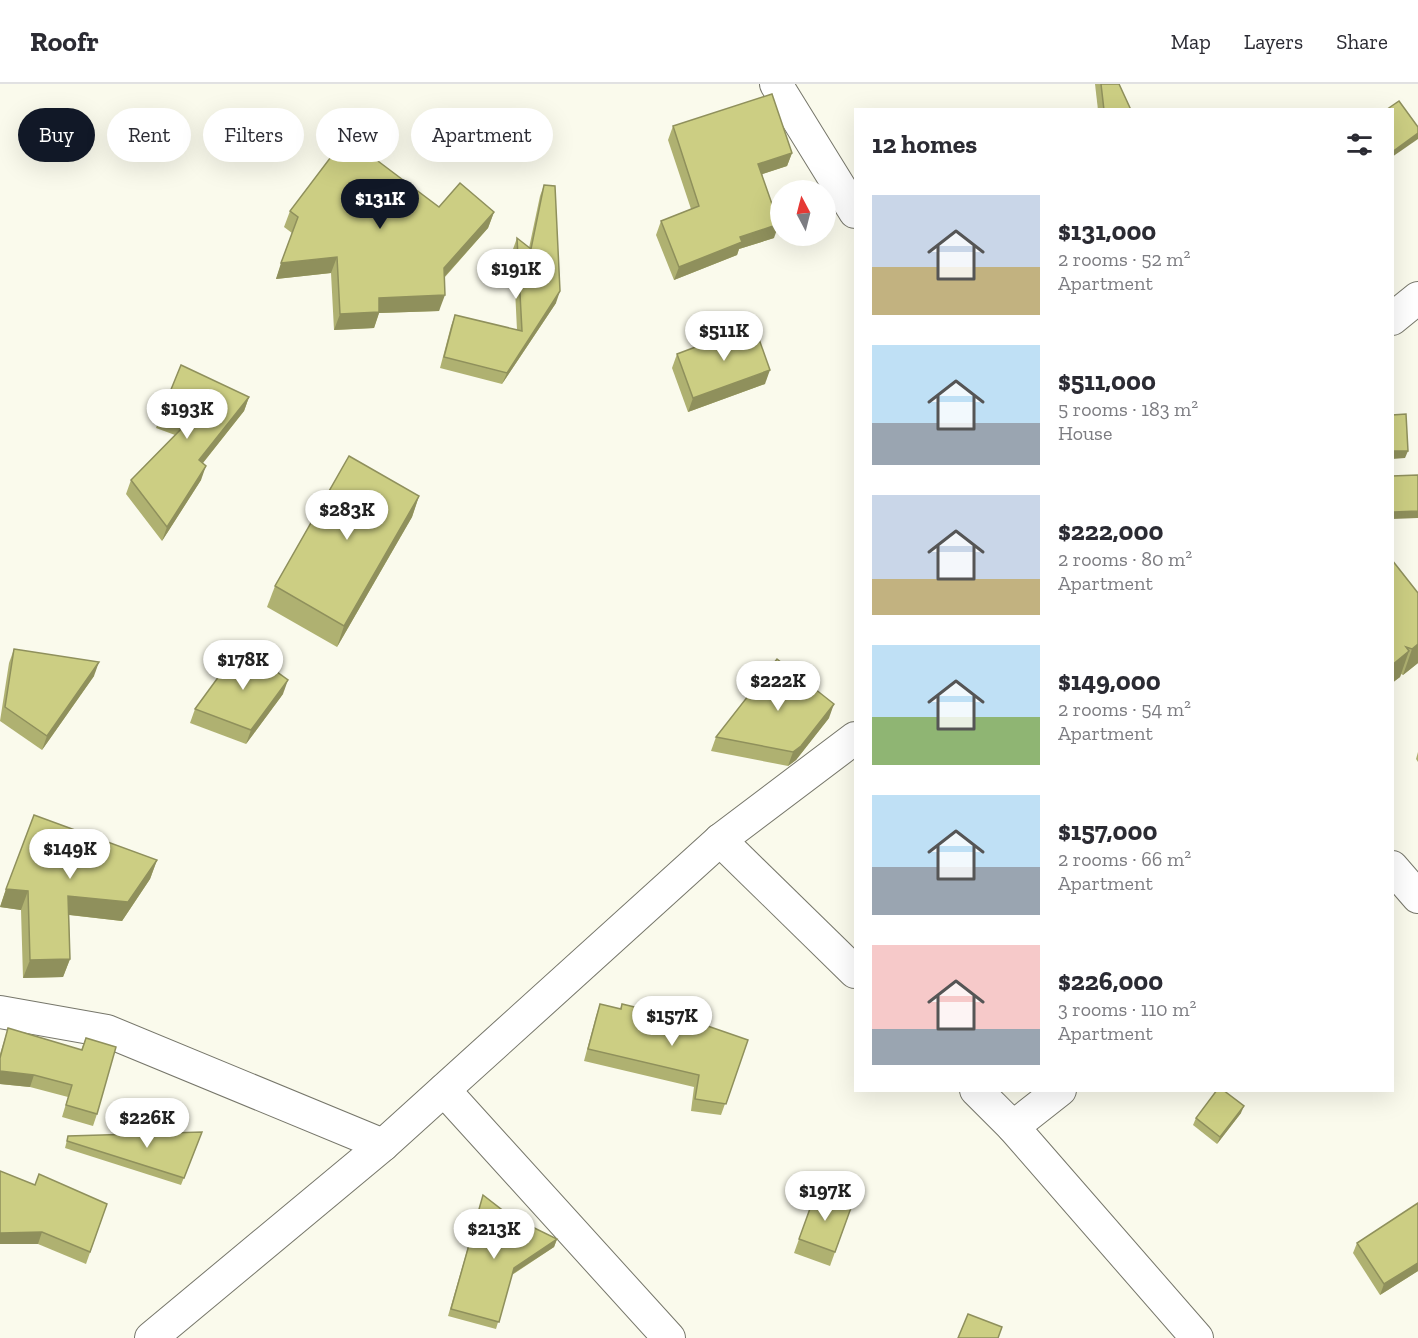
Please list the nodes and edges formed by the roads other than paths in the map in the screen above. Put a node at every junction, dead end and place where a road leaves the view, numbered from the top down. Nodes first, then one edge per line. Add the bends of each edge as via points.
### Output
1 (776, 84) edge
2 (854, 210) edge
3 (1418, 298) edge
4 (1394, 317) edge
5 (854, 739) edge
6 (720, 840) junction
7 (1394, 869) edge
8 (1418, 897) edge
9 (854, 971) edge
10 (0, 1012) edge
11 (444, 1090) junction
12 (978, 1092) edge
13 (1057, 1092) edge
14 (1013, 1127) junction
15 (382, 1145) junction
16 (151, 1338) edge
17 (669, 1338) edge
18 (1197, 1338) edge

1 - 2 street
3 - 4 street
5 - 6 street
6 - 9 street
6 - 11 street
7 - 8 street
10 - 15 street via 107,1031
11 - 15 street
11 - 17 street
12 - 14 street
13 - 14 street
14 - 18 street
15 - 16 street

